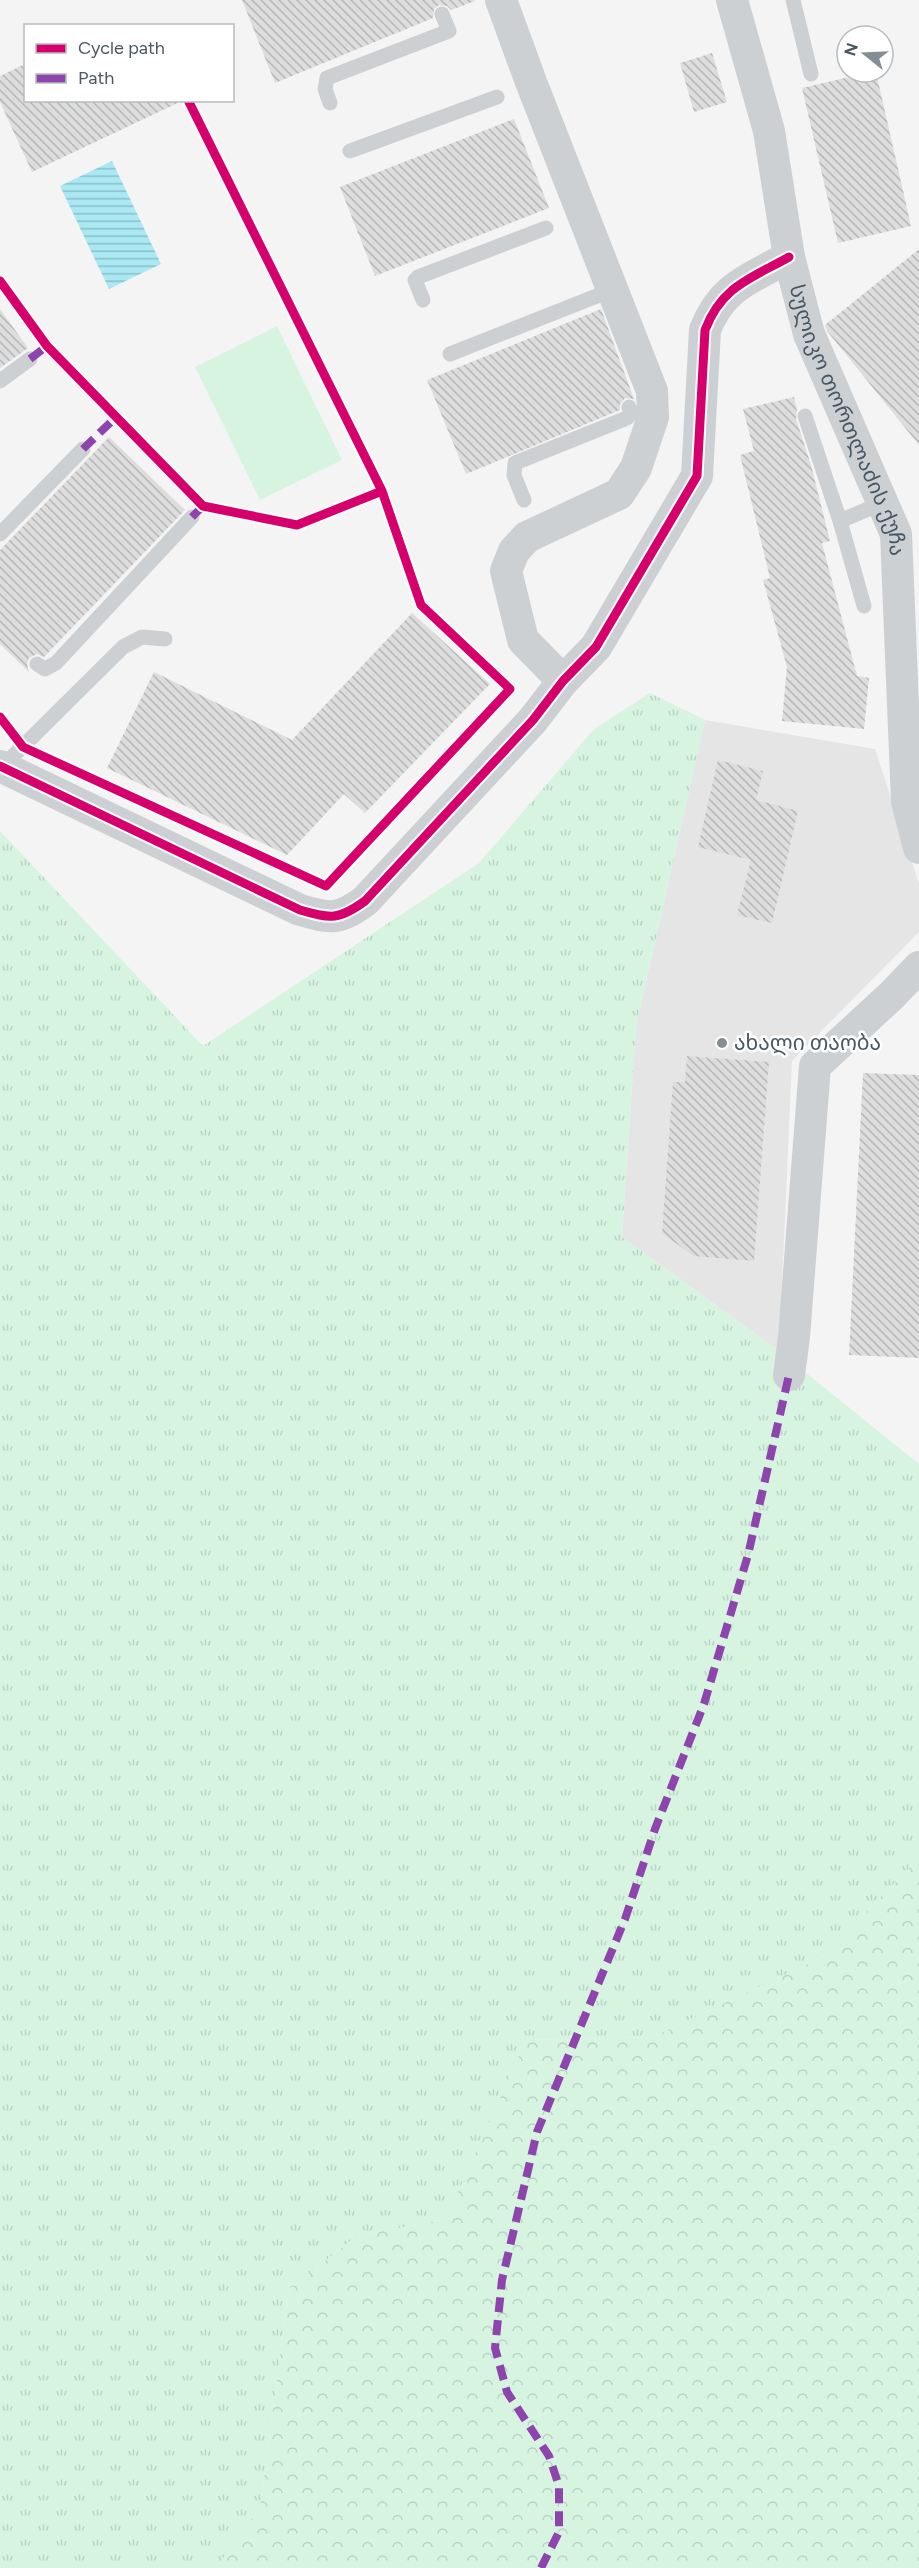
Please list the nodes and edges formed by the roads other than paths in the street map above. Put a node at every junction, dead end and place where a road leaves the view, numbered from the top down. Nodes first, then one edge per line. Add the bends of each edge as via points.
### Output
1 (501, 0) edge
2 (732, 0) edge
3 (793, 0) edge
4 (442, 14) dead end
5 (811, 74) dead end
6 (497, 97) dead end
7 (330, 103) dead end
8 (350, 152) dead end
9 (546, 228) dead end
10 (789, 257) junction
11 (423, 300) dead end
12 (597, 301) junction
13 (450, 354) dead end
14 (30, 359) dead end
15 (0, 381) edge
16 (629, 407) dead end
17 (805, 416) dead end
18 (82, 449) dead end
19 (524, 500) dead end
20 (882, 503) junction
21 (192, 517) dead end
22 (840, 521) junction
23 (0, 534) edge
24 (864, 606) dead end
25 (165, 639) dead end
26 (37, 664) dead end
27 (563, 681) junction
28 (1, 767) edge
29 (919, 848) edge
30 (919, 967) edge
31 (789, 1375) dead end

1 - 12 street
2 - 10 street, სულიკო თორთლაძის ქუჩა via 769,131
3 - 5 lane
4 - 7 lane via 449,31 327,78 324,83
6 - 8 lane
9 - 11 lane via 418,277
10 - 20 street, სულიკო თორთლაძის ქუჩა via 809,334
10 - 27 street via 728,291 713,309 705,330 697,476 596,647
12 - 13 lane
12 - 27 street via 652,391 652,417 636,468 619,494 527,537 514,552 506,571 523,640
14 - 15 lane
16 - 19 lane via 631,413 627,418 515,464 514,475
17 - 22 lane
18 - 23 lane
20 - 22 lane
20 - 29 street, სულიკო თორთლაძის ქუჩა via 896,534 907,802
21 - 26 lane via 56,663 45,669
22 - 24 lane
25 - 28 lane via 142,637 123,647
27 - 28 street via 533,720 365,901 346,915 323,917 300,910
30 - 31 street via 815,1066

